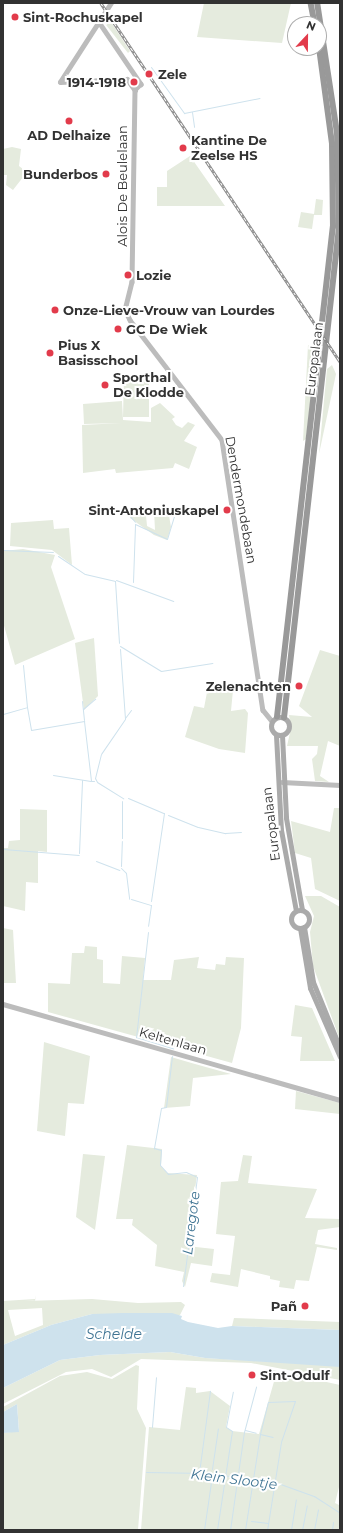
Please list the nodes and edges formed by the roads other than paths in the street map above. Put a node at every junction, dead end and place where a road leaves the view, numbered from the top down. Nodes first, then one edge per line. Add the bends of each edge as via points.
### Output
1 (111, 3) edge
2 (311, 3) edge
3 (317, 3) edge
4 (313, 16) edge
5 (99, 22) junction
6 (319, 56) edge
7 (134, 74) junction
8 (126, 79) junction
9 (135, 90) junction
10 (125, 310) joint
11 (277, 717) junction
12 (284, 718) junction
13 (272, 721) junction
14 (276, 735) junction
15 (282, 735) junction
16 (282, 782) junction
17 (340, 785) edge
18 (299, 910) junction
19 (302, 928) junction
20 (3, 1004) edge
21 (340, 1048) edge
22 (340, 1057) edge
23 (339, 1099) edge

1 - 5 street
2 - 4 highway
3 - 12 highway, Europalaan via 335,115 339,168 338,244
5 - 7 street
5 - 8 street via 60,82
6 - 11 highway, Europalaan via 331,133 334,189 332,244
7 - 8 street
7 - 9 street, Alois De Beulelaan via 142,86
8 - 9 street
9 - 10 street, Alois De Beulelaan via 132,282
10 - 13 street, Dendermondebaan via 222,440 263,710
11 - 12 main road
11 - 13 main road
12 - 15 main road, Europalaan via 289,726
13 - 14 main road, Europalaan via 271,728
14 - 15 main road
14 - 18 main road, Europalaan via 279,805
15 - 16 main road, Europalaan
16 - 17 street
16 - 18 main road, Europalaan
18 - 19 main road, Europalaan via 310,917
18 - 19 main road, Europalaan via 291,921
19 - 21 main road, Europalaan via 313,982
19 - 22 main road, Europalaan via 310,988
20 - 23 street, Keltenlaan

